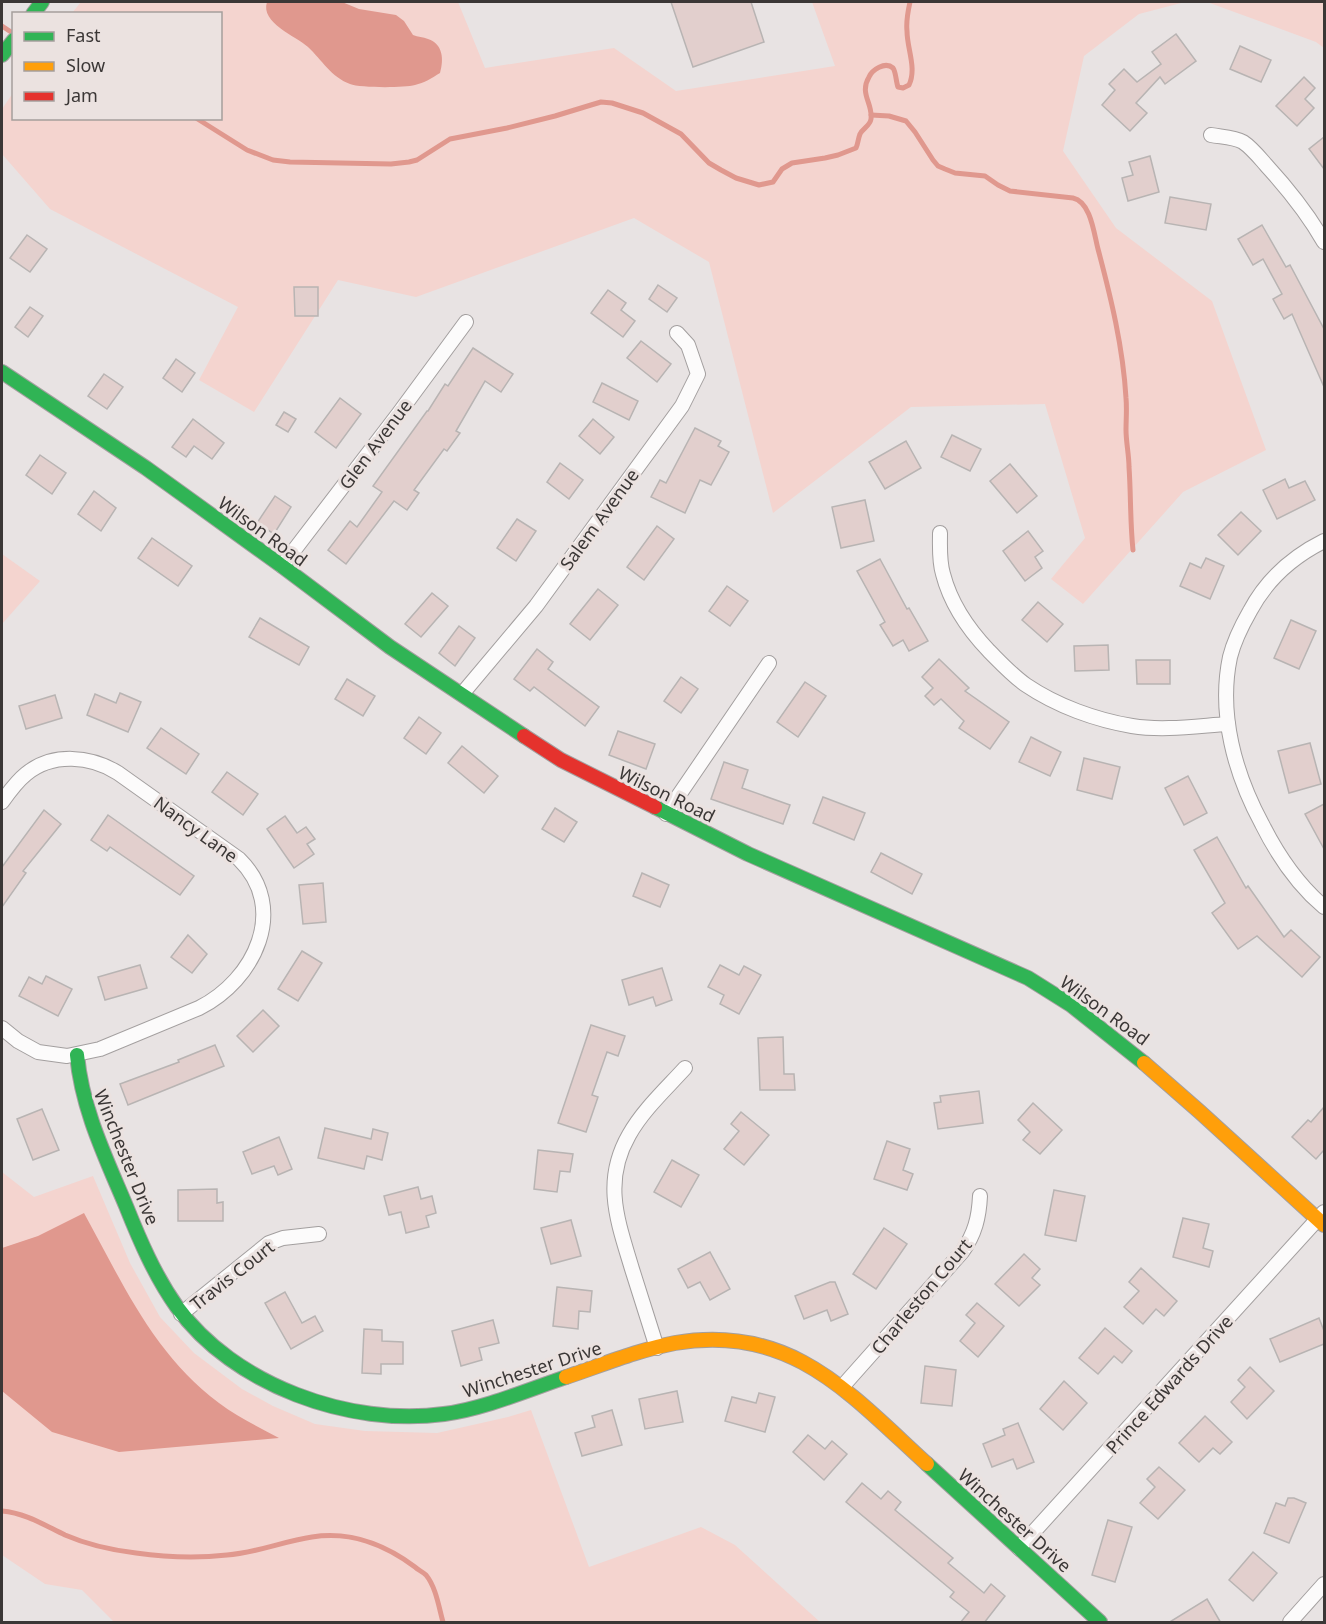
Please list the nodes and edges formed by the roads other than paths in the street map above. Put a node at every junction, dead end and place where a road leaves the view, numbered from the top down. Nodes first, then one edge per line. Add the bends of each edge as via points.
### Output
1 (1211, 135) dead end
2 (1324, 242) edge
3 (466, 322) dead end
4 (677, 333) dead end
5 (2, 372) edge
6 (940, 534) dead end
7 (1324, 541) edge
8 (282, 566) junction
9 (769, 663) dead end
10 (462, 694) junction
11 (1228, 724) junction
12 (2, 802) edge
13 (666, 813) junction
14 (1324, 907) edge
15 (2, 1028) edge
16 (77, 1055) junction
17 (686, 1068) dead end
18 (980, 1196) dead end
19 (1322, 1219) edge
20 (319, 1234) dead end
21 (181, 1314) junction
22 (657, 1348) junction
23 (842, 1388) junction
24 (1019, 1548) junction
25 (1324, 1584) edge
26 (1100, 1623) edge
27 (1290, 1623) edge

1 - 2 street via 1242,142 1251,149 1284,183
3 - 8 street, Glen Avenue
4 - 10 street, Salem Avenue via 688,345 698,374 682,406 536,606
5 - 8 street, Wilson Road via 146,468
6 - 11 street via 942,573 962,619 1026,685 1059,703 1106,721 1135,727
7 - 11 street via 1277,573 1243,624 1228,674
8 - 10 street, Wilson Road via 390,647
9 - 13 street
10 - 13 street, Wilson Road via 561,760
11 - 14 street via 1235,760 1269,838
12 - 16 street, Nancy Lane via 24,776 43,765 67,759 99,763 239,859 251,873 262,898 264,921 258,945 225,991 199,1008
13 - 19 street, Wilson Road via 748,854 1028,978 1069,1004 1155,1071
15 - 16 street, Nancy Lane via 38,1052
16 - 21 street, Winchester Drive via 79,1083 91,1122 149,1261
17 - 22 street via 633,1128 614,1179 619,1225
18 - 23 street, Charleston Court via 976,1226 962,1252
19 - 24 street, Prince Edwards Drive
20 - 21 street, Travis Court via 268,1243
21 - 22 street, Winchester Drive via 219,1353 268,1382 332,1407 389,1416 420,1417 466,1410
22 - 23 street, Winchester Drive via 704,1340 752,1343 794,1356
23 - 24 street, Winchester Drive
24 - 26 street, Winchester Drive
25 - 27 street

